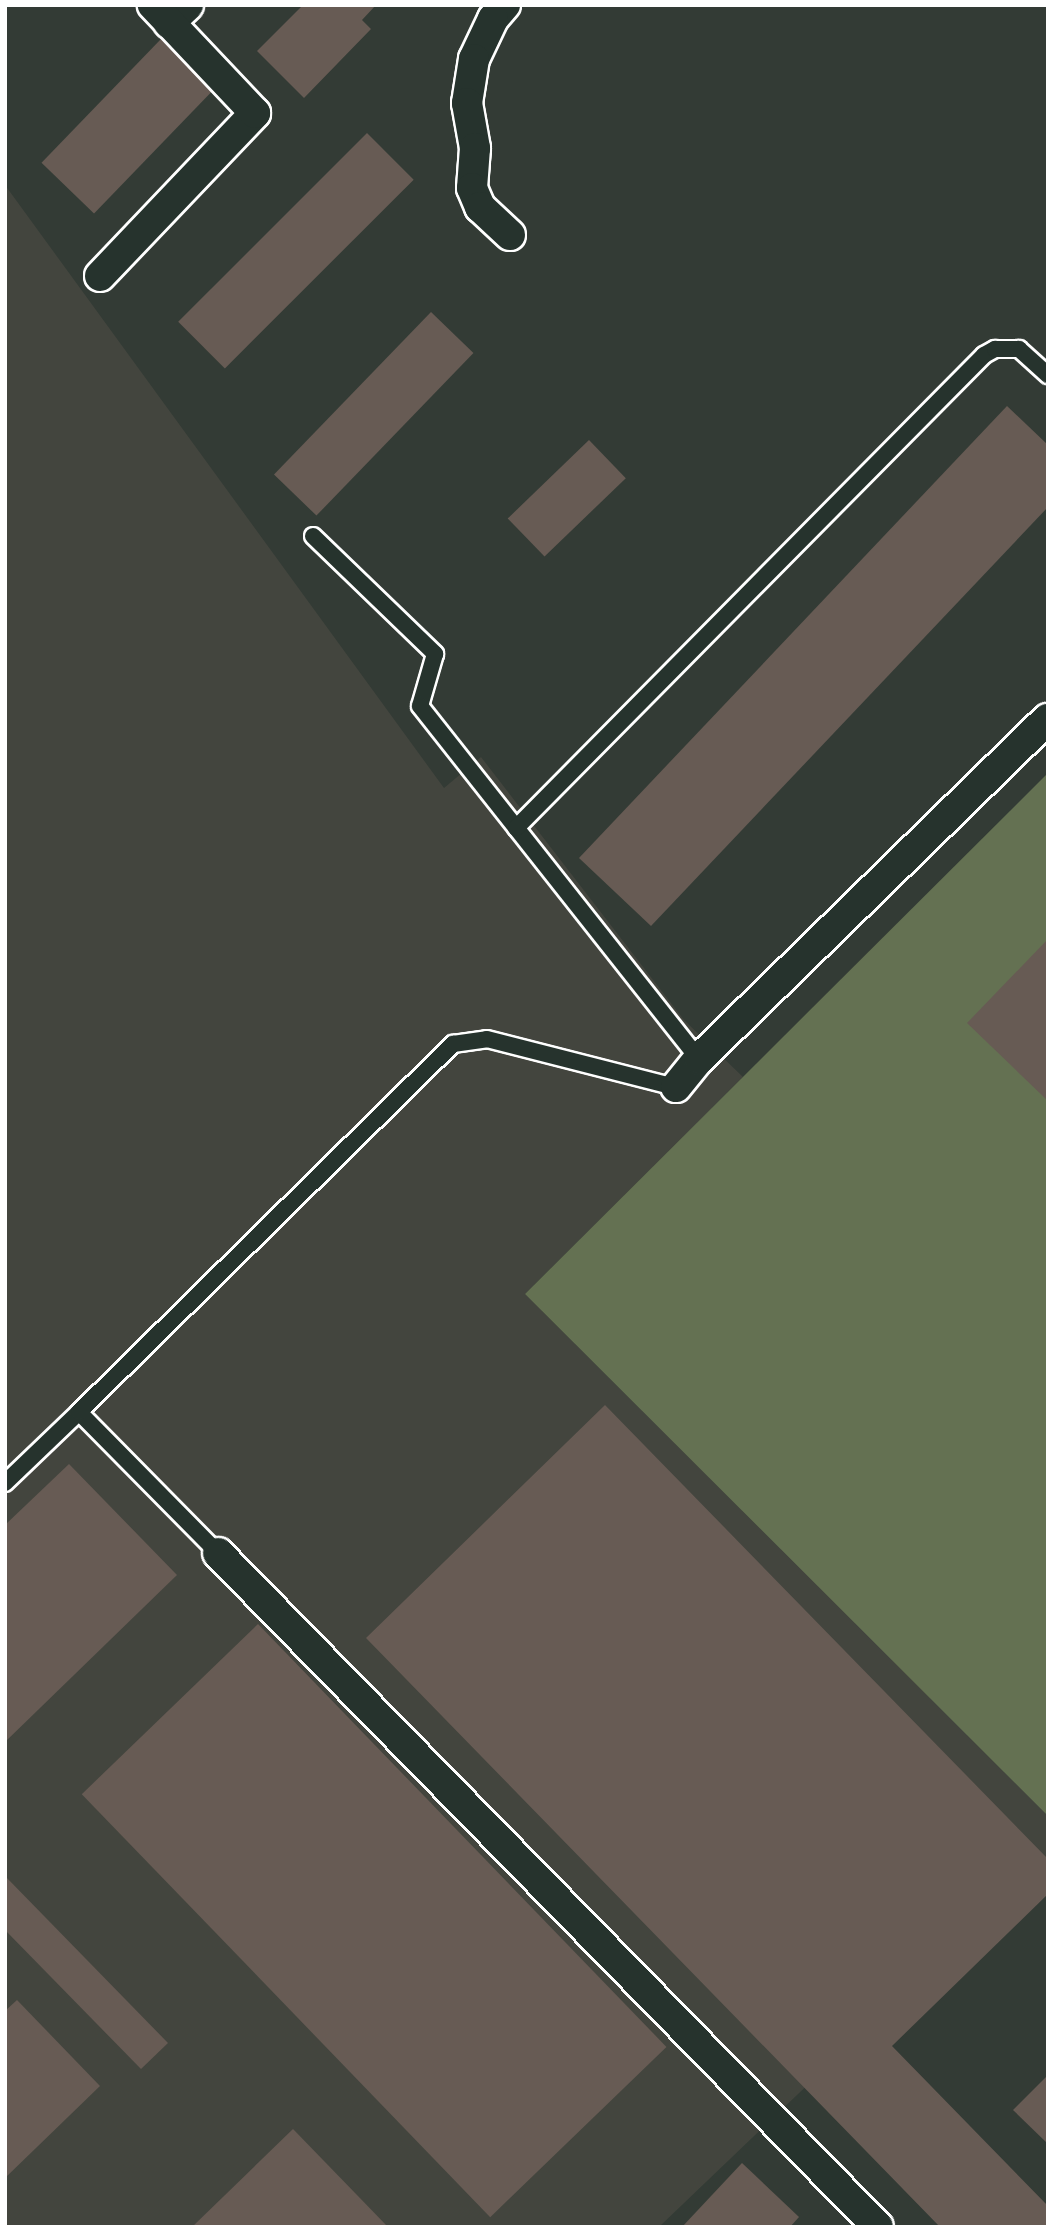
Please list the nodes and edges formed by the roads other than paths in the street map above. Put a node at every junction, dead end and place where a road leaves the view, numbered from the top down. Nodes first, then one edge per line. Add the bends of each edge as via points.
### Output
1 (505, 5) edge
2 (170, 11) edge
3 (510, 235) dead end
4 (100, 276) dead end
5 (1048, 375) edge
6 (313, 536) dead end
7 (1048, 719) edge
8 (516, 828) junction
9 (699, 1059) junction
10 (676, 1087) joint
11 (79, 1412) junction
12 (5, 1483) edge
13 (218, 1553) joint
14 (878, 2227) edge

1 - 3 street via 474,59 467,103 475,148 472,188 480,207
2 - 4 street via 255,113
5 - 8 lane via 1019,349 995,349 985,355
6 - 8 lane via 435,654 420,706
7 - 9 street
8 - 9 lane
9 - 10 street
10 - 11 lane via 487,1039 453,1044
11 - 12 lane
11 - 13 lane
13 - 14 street

